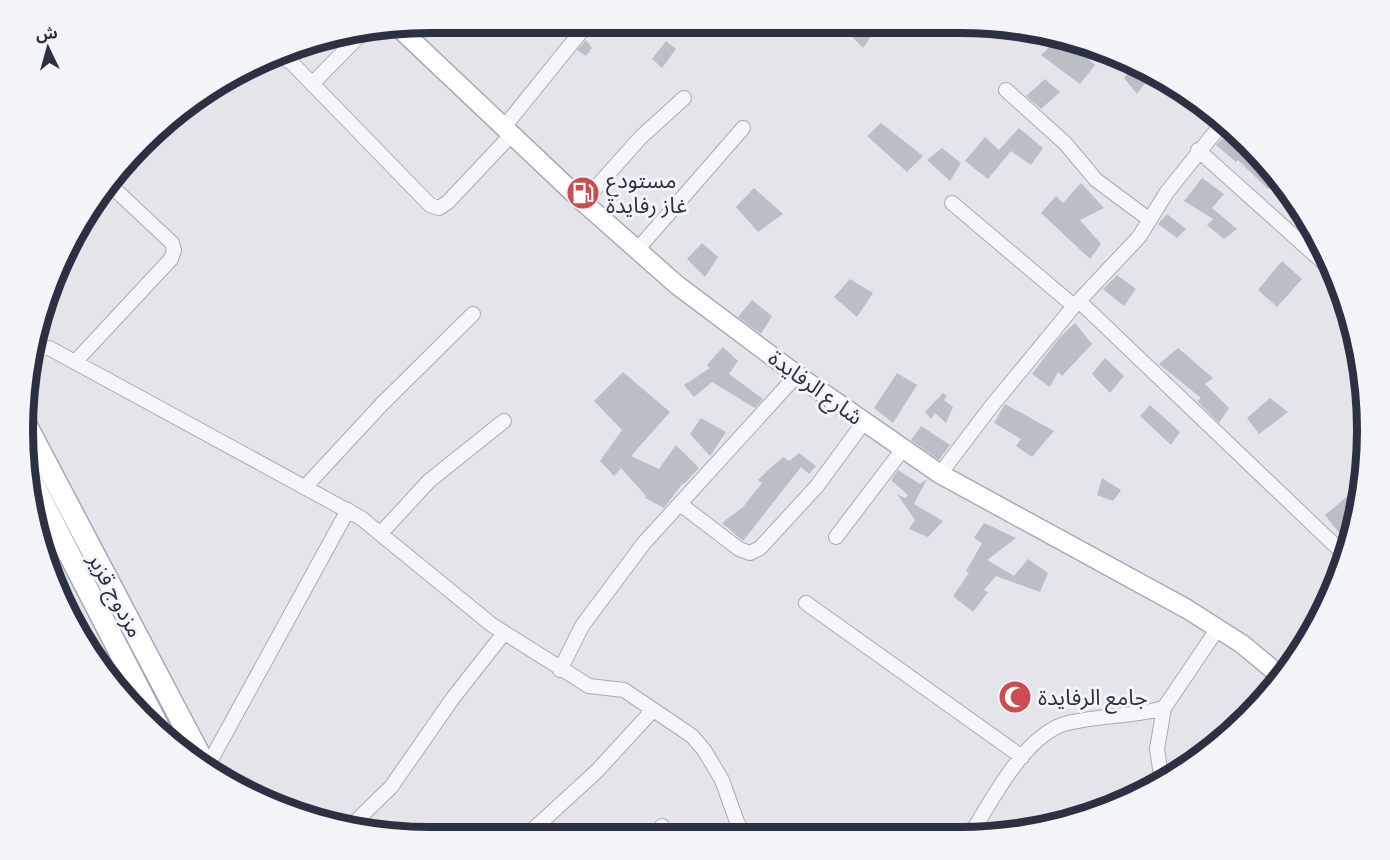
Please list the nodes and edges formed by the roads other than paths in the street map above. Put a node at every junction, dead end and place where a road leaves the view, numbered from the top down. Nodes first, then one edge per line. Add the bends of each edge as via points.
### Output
1 (581, 33) edge
2 (405, 34) edge
3 (354, 41) edge
4 (286, 60) edge
5 (312, 84) junction
6 (1006, 90) dead end
7 (684, 98) dead end
8 (743, 128) dead end
9 (1218, 128) edge
10 (508, 130) junction
11 (1198, 150) junction
12 (114, 189) edge
13 (583, 202) junction
14 (952, 203) dead end
15 (1150, 220) junction
16 (637, 250) junction
17 (1317, 257) edge
18 (1077, 304) junction
19 (473, 314) dead end
20 (42, 348) edge
21 (75, 362) junction
22 (797, 375) junction
23 (504, 421) dead end
24 (864, 422) junction
25 (33, 439) edge
26 (903, 448) junction
27 (940, 474) junction
28 (306, 486) junction
29 (39, 495) edge
30 (680, 504) junction
31 (348, 510) junction
32 (382, 532) junction
33 (836, 537) dead end
34 (1339, 549) edge
35 (806, 603) dead end
36 (1218, 628) junction
37 (504, 633) junction
38 (560, 670) junction
39 (1275, 672) edge
40 (1164, 708) junction
41 (652, 711) junction
42 (151, 713) edge
43 (198, 752) edge
44 (1022, 757) junction
45 (210, 760) edge
46 (1161, 772) edge
47 (357, 820) edge
48 (976, 826) edge
49 (536, 827) edge
50 (740, 827) edge

1 - 10 street
2 - 10 street, شارع الرفايدة
3 - 5 street
4 - 5 street
5 - 10 street via 430,205 439,208
6 - 15 street via 1065,143 1095,180
7 - 13 street via 641,137
8 - 16 street
9 - 11 street
10 - 13 street, شارع الرفايدة
11 - 15 street
11 - 17 street
12 - 21 street via 172,243 174,250 171,259
13 - 16 street, شارع الرفايدة
14 - 18 street
15 - 18 street
16 - 22 street, شارع الرفايدة
18 - 27 street
18 - 34 street
19 - 28 street
20 - 21 street via 49,348
21 - 28 street
22 - 24 street, شارع الرفايدة
22 - 30 street
23 - 32 street via 429,481
24 - 26 street, شارع الرفايدة
24 - 30 street via 817,486 760,548 750,553 739,549
25 - 43 main road, مزدوج قزير
26 - 27 street, شارع الرفايدة
26 - 33 street
27 - 36 street, شارع الرفايدة
28 - 31 street
29 - 42 main road, مزدوج قزير
30 - 38 street via 606,591 582,626
31 - 32 street
31 - 45 street
32 - 37 street via 453,595
35 - 44 street
36 - 39 street, شارع الرفايدة
36 - 40 street
37 - 38 street
37 - 47 street via 391,788
38 - 41 street via 589,686 624,690
40 - 44 street via 1064,724 1044,734
40 - 46 street via 1157,749
41 - 49 street
41 - 50 street via 692,736 704,750 722,780
44 - 48 street

